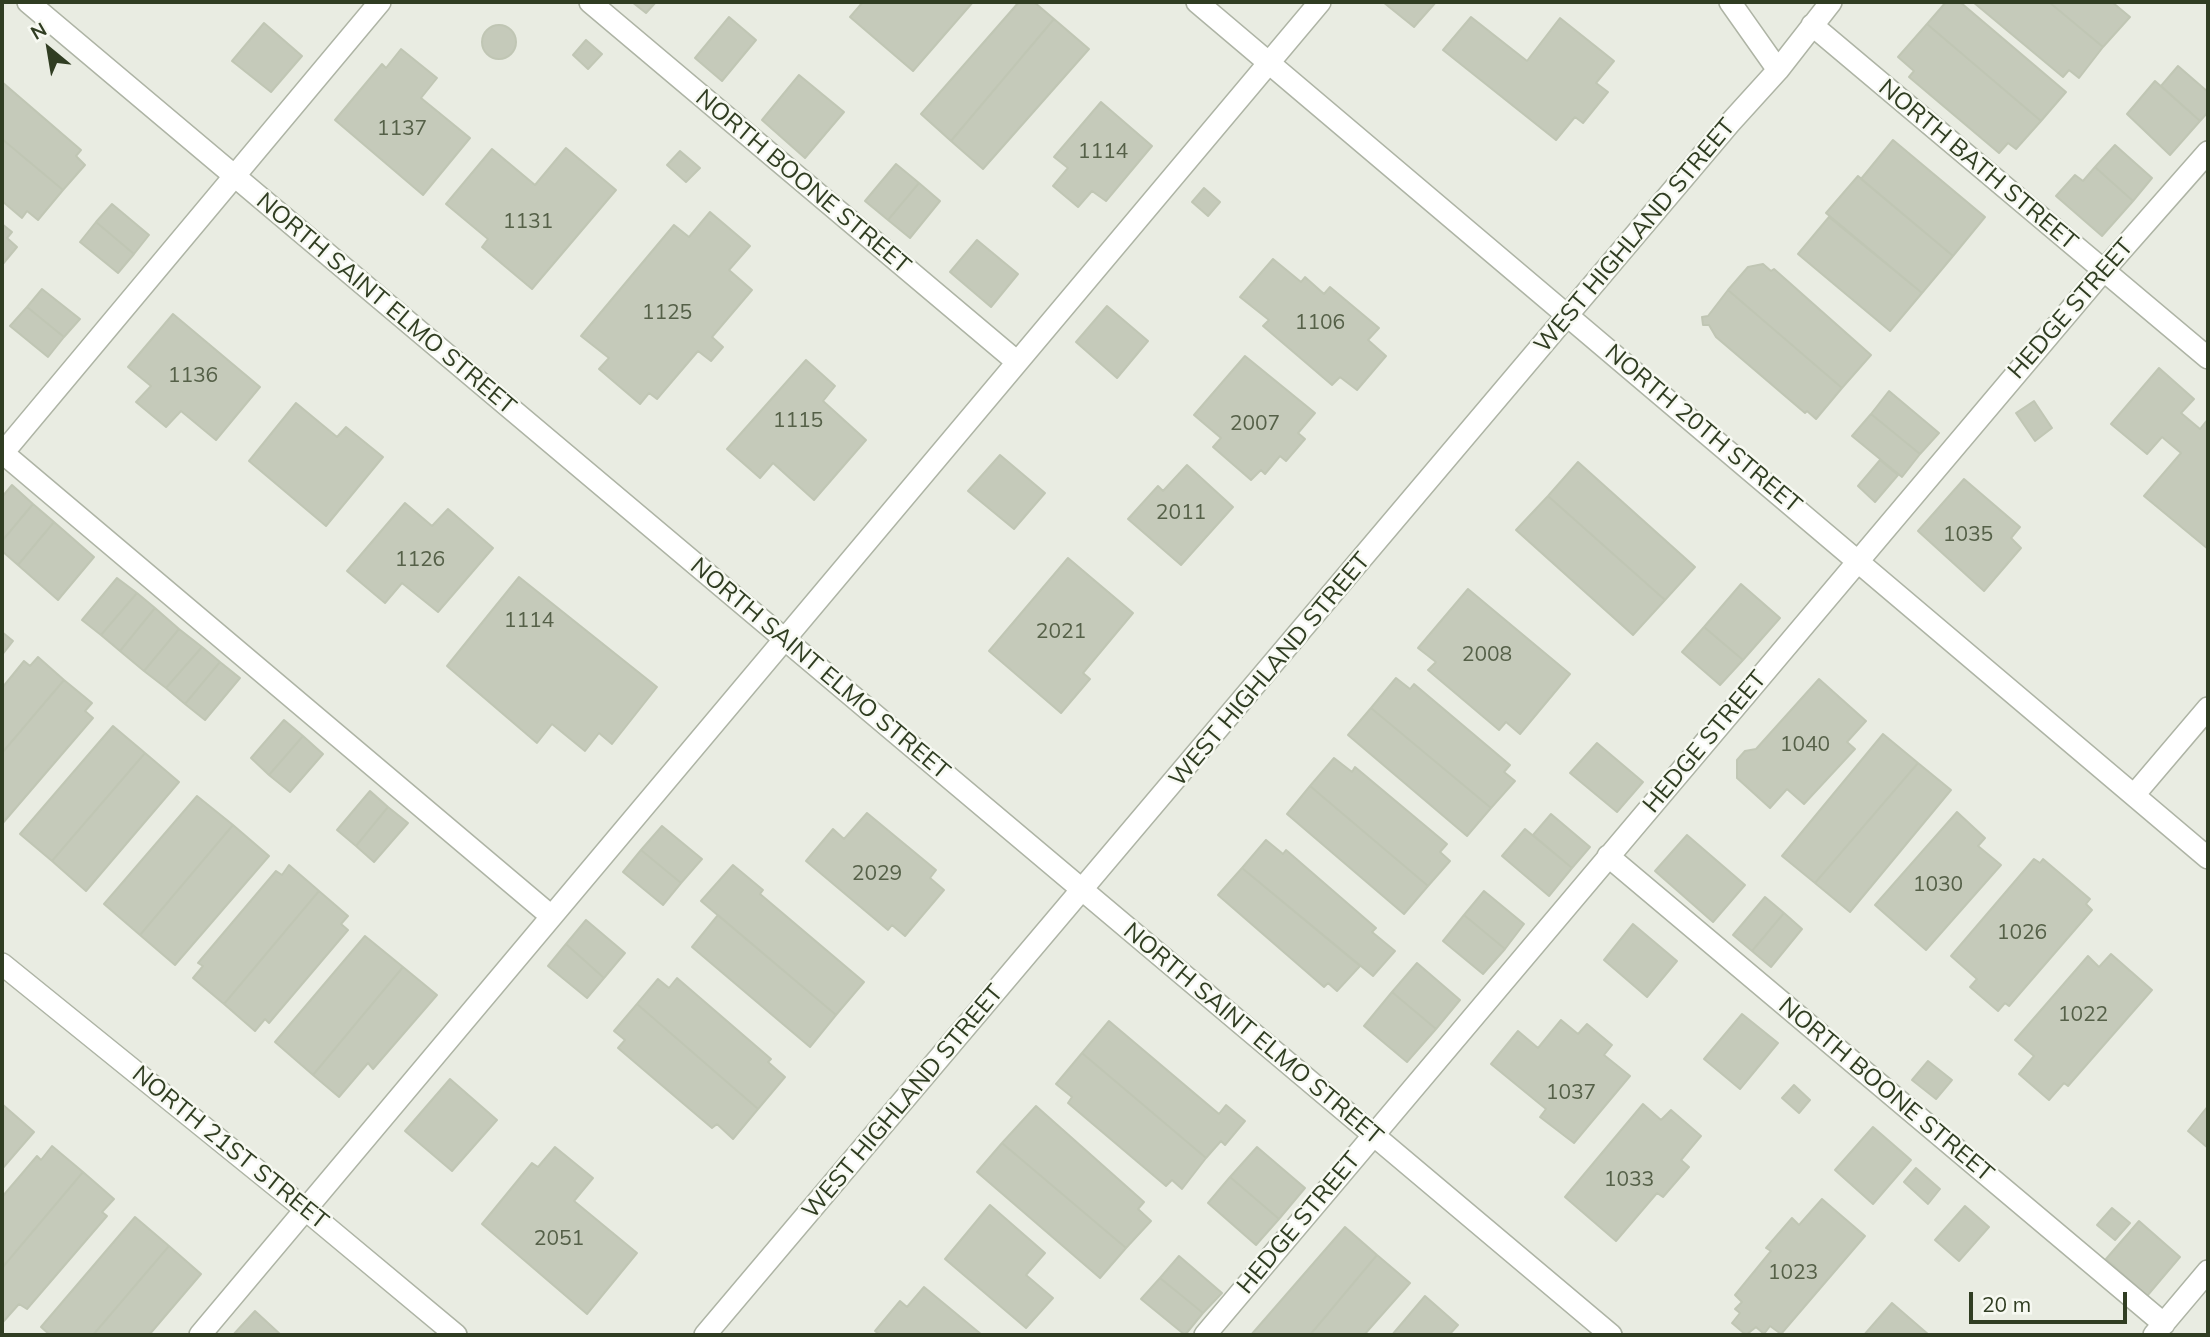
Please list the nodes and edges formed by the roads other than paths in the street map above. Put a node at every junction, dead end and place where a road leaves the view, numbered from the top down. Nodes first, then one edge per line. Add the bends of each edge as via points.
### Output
1 (28, 2) edge
2 (380, 2) edge
3 (590, 2) edge
4 (1196, 2) edge
5 (1320, 2) edge
6 (1730, 2) edge
7 (1831, 2) edge
8 (1812, 25) junction
9 (1269, 62) junction
10 (1779, 69) junction
11 (2208, 152) edge
12 (235, 177) junction
13 (2104, 270) junction
14 (1569, 314) junction
15 (2208, 358) edge
16 (1016, 362) junction
17 (2, 453) edge
18 (1859, 561) junction
19 (783, 638) junction
20 (2208, 708) edge
21 (2134, 795) junction
22 (1608, 856) junction
23 (2208, 858) edge
24 (1084, 891) junction
25 (551, 916) junction
26 (2, 964) edge
27 (1373, 1134) junction
28 (306, 1210) junction
29 (2208, 1272) edge
30 (2159, 1330) edge
31 (200, 1335) edge
32 (456, 1335) edge
33 (705, 1335) edge
34 (1205, 1335) edge
35 (1611, 1335) edge

1 - 12 street, NORTH SAINT ELMO STREET
2 - 12 street
3 - 16 street, NORTH BOONE STREET
4 - 9 street, NORTH 20TH STREET
5 - 9 street
6 - 10 street
7 - 8 street, WEST HIGHLAND STREET
8 - 10 street, WEST HIGHLAND STREET
8 - 13 street, NORTH BATH STREET
9 - 14 street, NORTH 20TH STREET
9 - 16 street
10 - 14 street, WEST HIGHLAND STREET
11 - 13 street, HEDGE STREET
12 - 17 street
12 - 19 street, NORTH SAINT ELMO STREET
13 - 15 street, NORTH BATH STREET
13 - 18 street, HEDGE STREET
14 - 18 street, NORTH 20TH STREET
14 - 24 street, WEST HIGHLAND STREET
16 - 19 street
17 - 25 street
18 - 21 street, NORTH 20TH STREET
18 - 22 street, HEDGE STREET
19 - 24 street, NORTH SAINT ELMO STREET
19 - 25 street
20 - 21 street
21 - 23 street, NORTH 20TH STREET
22 - 27 street, HEDGE STREET
22 - 30 street, NORTH BOONE STREET
24 - 27 street, NORTH SAINT ELMO STREET
24 - 33 street, WEST HIGHLAND STREET
25 - 28 street
26 - 28 street, NORTH 21ST STREET
27 - 34 street, HEDGE STREET
27 - 35 street, NORTH SAINT ELMO STREET
28 - 31 street
28 - 32 street, NORTH 21ST STREET
29 - 30 street

